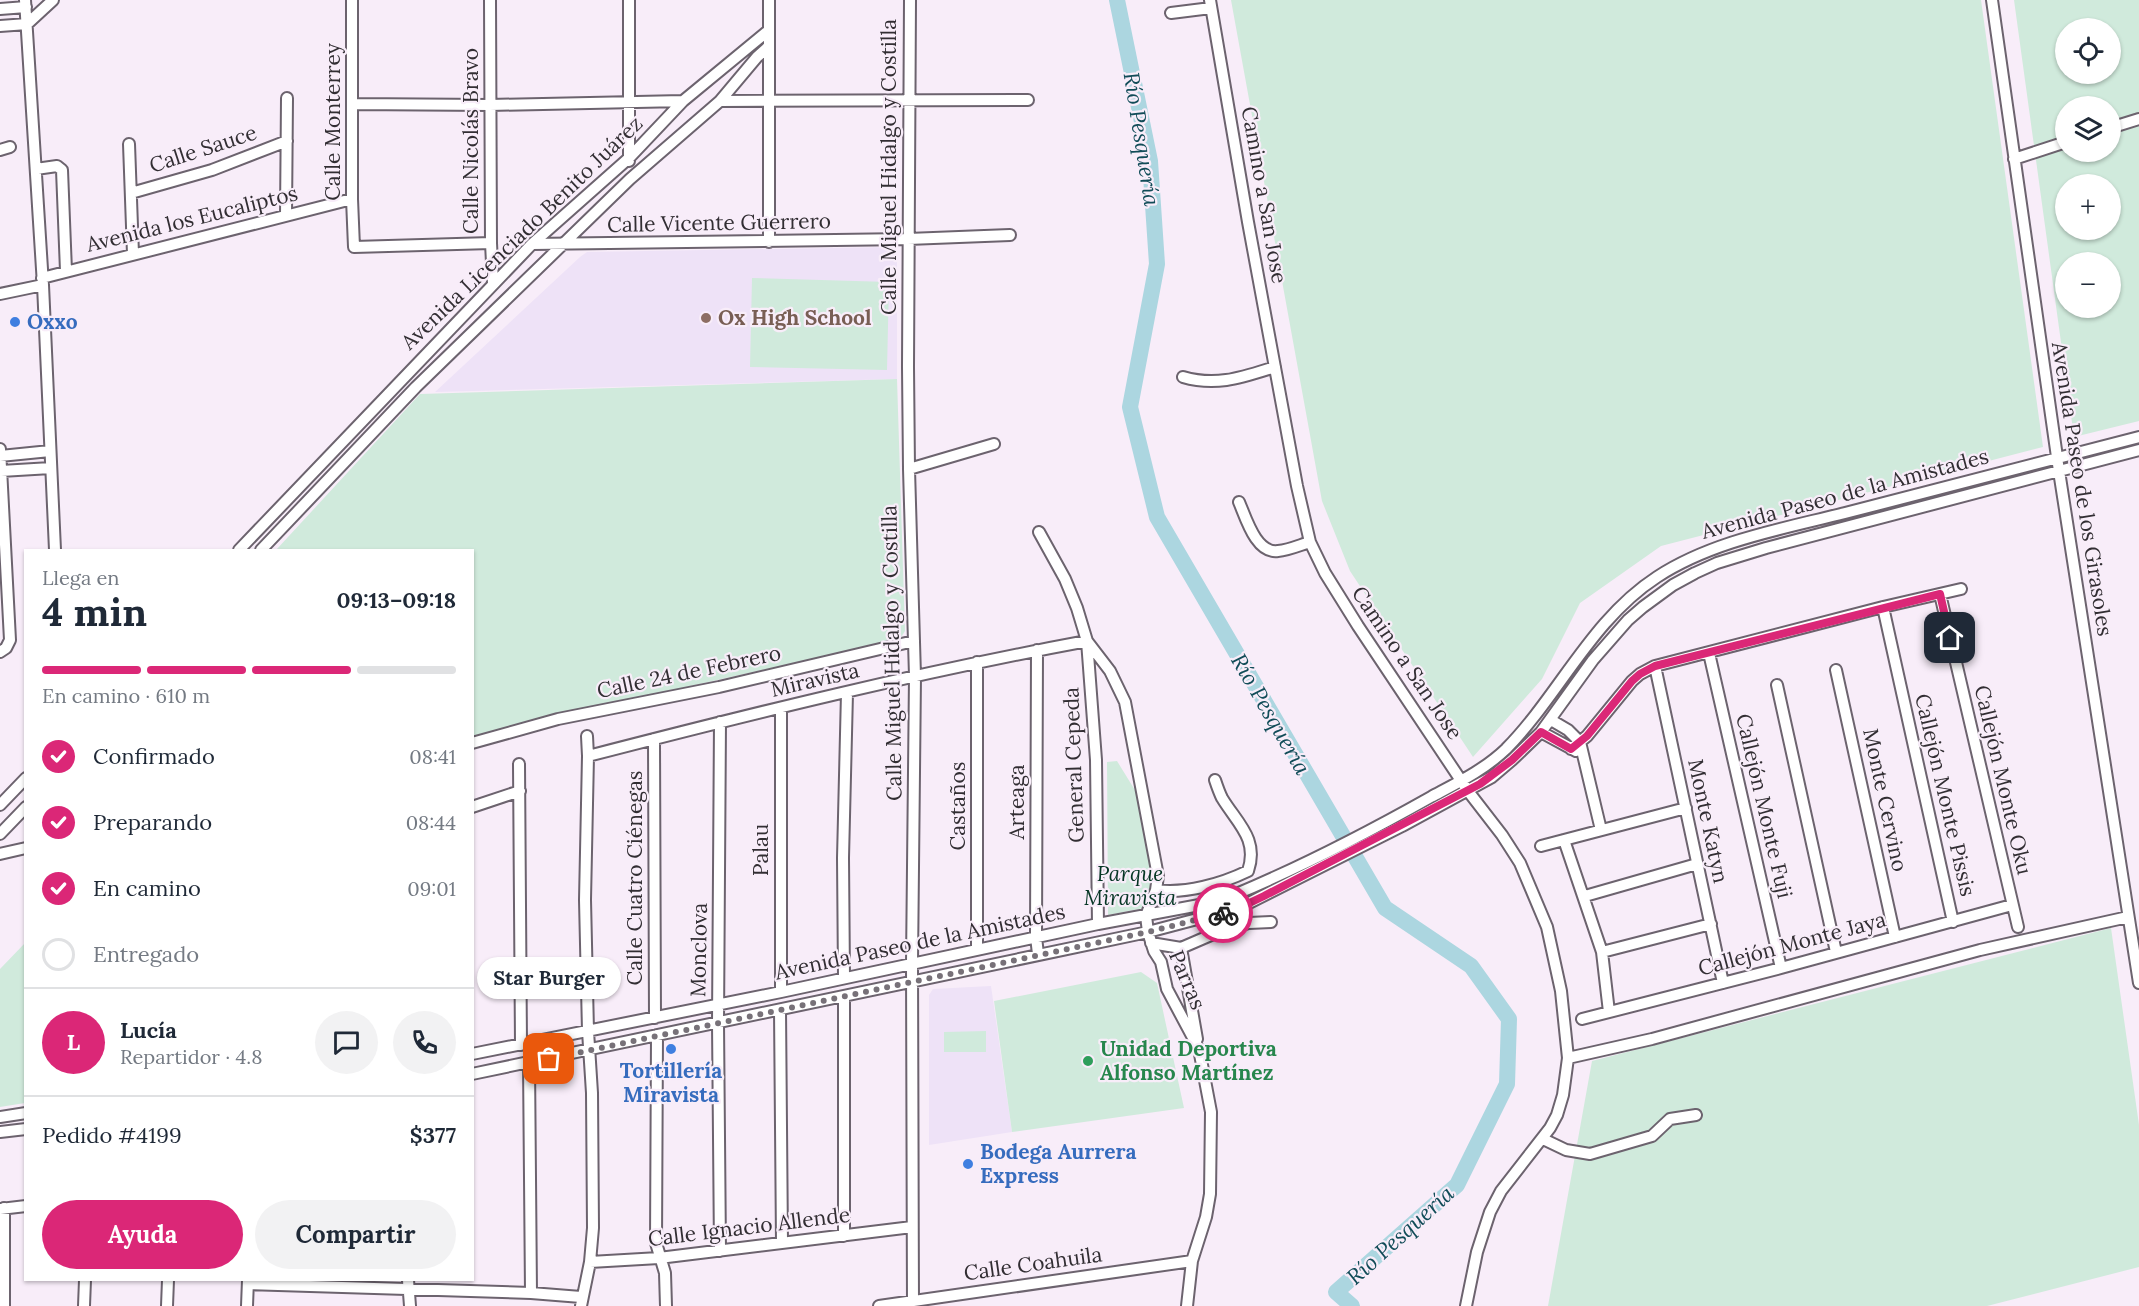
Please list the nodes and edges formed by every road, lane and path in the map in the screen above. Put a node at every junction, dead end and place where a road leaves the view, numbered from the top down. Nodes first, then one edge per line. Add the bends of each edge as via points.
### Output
1 (53, 0) edge
2 (352, 0) edge
3 (490, 0) edge
4 (629, 0) edge
5 (769, 0) edge
6 (909, 0) edge
7 (1992, 0) edge
8 (26, 3) edge
9 (1210, 4) edge
10 (0, 9) edge
11 (1171, 13) dead end
12 (27, 24) junction
13 (0, 26) edge
14 (768, 31) junction
15 (768, 47) junction
16 (287, 98) dead end
17 (1028, 100) dead end
18 (682, 101) junction
19 (720, 101) junction
20 (629, 102) junction
21 (768, 102) junction
22 (910, 102) junction
23 (352, 104) junction
24 (490, 105) junction
25 (2139, 118) edge
26 (2121, 124) edge
27 (287, 141) junction
28 (129, 144) dead end
29 (2055, 146) edge
30 (629, 158) junction
31 (2014, 159) junction
32 (36, 169) junction
33 (630, 179) junction
34 (131, 193) junction
35 (352, 199) junction
36 (286, 215) junction
37 (1010, 235) dead end
38 (908, 239) junction
39 (769, 242) junction
40 (491, 243) junction
41 (532, 244) junction
42 (563, 244) junction
43 (133, 254) junction
44 (66, 272) junction
45 (43, 281) junction
46 (494, 283) junction
47 (0, 294) edge
48 (1275, 367) junction
49 (1183, 377) dead end
50 (2139, 436) edge
51 (994, 444) dead end
52 (0, 449) edge
53 (2139, 450) edge
54 (50, 451) junction
55 (0, 456) edge
56 (2057, 458) junction
57 (51, 468) junction
58 (909, 468) junction
59 (1, 471) edge
60 (2059, 471) junction
61 (1239, 502) dead end
62 (2, 518) edge
63 (1039, 532) dead end
64 (1310, 542) junction
65 (55, 549) edge
66 (240, 549) edge
67 (262, 549) edge
68 (4, 585) edge
69 (1961, 589) dead end
70 (1940, 594) junction
71 (1883, 607) junction
72 (914, 641) junction
73 (1088, 641) junction
74 (4, 649) edge
75 (1037, 650) junction
76 (1710, 653) junction
77 (977, 662) junction
78 (1655, 666) junction
79 (1836, 670) dead end
80 (915, 676) junction
81 (1777, 685) dead end
82 (847, 693) junction
83 (781, 708) junction
84 (1551, 720) junction
85 (720, 722) junction
86 (1541, 732) junction
87 (587, 736) dead end
88 (654, 739) junction
89 (474, 742) edge
90 (1575, 746) junction
91 (588, 756) junction
92 (519, 764) dead end
93 (24, 780) edge
94 (1215, 780) dead end
95 (1461, 780) junction
96 (519, 791) junction
97 (1468, 791) junction
98 (0, 805) edge
99 (474, 806) edge
100 (1686, 808) junction
101 (24, 809) edge
102 (1399, 821) junction
103 (1601, 830) junction
104 (0, 834) edge
105 (1564, 840) junction
106 (1541, 846) dead end
107 (24, 848) edge
108 (0, 854) edge
109 (1697, 864) junction
110 (1156, 890) junction
111 (1584, 896) junction
112 (2012, 905) junction
113 (1146, 916) junction
114 (2128, 917) junction
115 (1271, 922) dead end
116 (1953, 922) junction
117 (1098, 924) junction
118 (1711, 924) junction
119 (2018, 927) dead end
120 (1036, 937) junction
121 (1895, 937) junction
122 (1150, 938) junction
123 (1181, 948) junction
124 (976, 950) junction
125 (1602, 952) junction
126 (1836, 952) junction
127 (1038, 954) junction
128 (912, 963) junction
129 (1781, 968) junction
130 (844, 978) junction
131 (913, 982) junction
132 (1723, 983) junction
133 (2139, 983) edge
134 (781, 992) junction
135 (844, 997) junction
136 (718, 1005) junction
137 (780, 1010) junction
138 (1609, 1012) junction
139 (655, 1018) junction
140 (1582, 1019) dead end
141 (718, 1023) junction
142 (588, 1031) junction
143 (657, 1035) junction
144 (521, 1046) junction
145 (1199, 1049) junction
146 (589, 1050) junction
147 (474, 1054) edge
148 (1568, 1058) junction
149 (529, 1063) junction
150 (474, 1074) edge
151 (24, 1113) edge
152 (1696, 1115) dead end
153 (0, 1117) edge
154 (24, 1129) edge
155 (0, 1132) edge
156 (1543, 1139) junction
157 (24, 1206) edge
158 (2, 1208) edge
159 (912, 1227) junction
160 (844, 1236) junction
161 (782, 1242) junction
162 (720, 1251) junction
163 (659, 1258) junction
164 (590, 1262) junction
165 (1192, 1262) junction
166 (85, 1281) edge
167 (168, 1281) edge
168 (248, 1282) edge
169 (408, 1284) edge
170 (468, 1285) edge
171 (531, 1293) junction
172 (581, 1301) edge
173 (913, 1304) edge
174 (4, 1306) edge
175 (84, 1306) edge
176 (167, 1306) edge
177 (247, 1306) edge
178 (410, 1306) edge
179 (666, 1306) edge
180 (879, 1306) edge
181 (1187, 1306) edge
182 (1466, 1306) edge

1 - 12 street
2 - 23 street, Calle Monterrey
3 - 24 street, Calle Nicolás Bravo
4 - 20 street
5 - 14 street
6 - 22 street, Calle Miguel Hidalgo y Costilla
7 - 31 street, Avenida Paseo de los Girasoles
8 - 10 street
8 - 12 street
9 - 11 street
9 - 48 street, Camino a San Jose
12 - 13 street
12 - 32 street
14 - 15 street
14 - 18 street, Avenida Licenciado Benito Juárez
15 - 19 street, Avenida Licenciado Benito Juárez
15 - 21 street
16 - 27 street
17 - 22 street
18 - 20 street
18 - 30 street, Avenida Licenciado Benito Juárez
19 - 21 street
19 - 33 street, Avenida Licenciado Benito Juárez
20 - 24 street
20 - 30 street
21 - 22 street
21 - 39 street
22 - 38 street, Calle Miguel Hidalgo y Costilla
23 - 24 street
23 - 35 street, Calle Monterrey
24 - 40 street, Calle Nicolás Bravo
25 - 26 street
27 - 34 street, Calle Sauce via 212,170
27 - 36 street
28 - 34 street
29 - 31 street
30 - 33 street
30 - 41 street, Avenida Licenciado Benito Juárez
31 - 56 street, Avenida Paseo de los Girasoles
32 - 44 street via 61,168
32 - 45 street
33 - 42 street, Avenida Licenciado Benito Juárez
34 - 43 street
35 - 36 street, Avenida los Eucaliptos
35 - 40 street, Calle Monterrey via 353,244 357,248
36 - 43 street, Avenida los Eucaliptos
37 - 38 street, Calle Vicente Guerrero
38 - 39 street, Calle Vicente Guerrero
38 - 58 street, Calle Miguel Hidalgo y Costilla
39 - 42 street, Calle Vicente Guerrero
40 - 46 street, Calle Nicolás Bravo
41 - 42 street, Calle Vicente Guerrero
41 - 46 street, Avenida Licenciado Benito Juárez
42 - 67 street, Avenida Licenciado Benito Juárez via 416,387
43 - 44 street, Avenida los Eucaliptos
44 - 45 street, Avenida los Eucaliptos
45 - 47 street, Avenida los Eucaliptos
45 - 54 street
46 - 66 street, Avenida Licenciado Benito Juárez
48 - 49 street via 1230,381
48 - 64 street, Camino a San Jose
50 - 56 street, Avenida Paseo de la Amistades
51 - 58 street
52 - 55 street
53 - 60 street, Avenida Paseo de la Amistades
54 - 55 street
54 - 57 street
55 - 59 street
56 - 60 street, Avenida Paseo de los Girasoles
56 - 95 street, Avenida Paseo de la Amistades via 1763,534 1709,551 1658,576 1622,604 1505,749 1485,767
57 - 59 street
57 - 65 street
58 - 72 street, Calle Miguel Hidalgo y Costilla
59 - 62 street
60 - 84 street, Avenida Paseo de la Amistades via 1766,548 1695,573 1628,620 1593,660
60 - 114 street, Avenida Paseo de los Girasoles
61 - 64 street via 1259,543 1266,549 1278,551
62 - 68 street
63 - 73 street, Parras via 1065,579
64 - 95 street, Camino a San Jose via 1341,600
68 - 74 street via 10,633
69 - 70 street
70 - 71 street
70 - 112 street, Callejón Monte Oku
71 - 76 street
71 - 116 street, Callejón Monte Pissis
72 - 80 street, Calle Miguel Hidalgo y Costilla
72 - 89 street, Calle 24 de Febrero via 719,687 558,719
73 - 75 street, Miravista
73 - 110 street, Parras via 1110,671 1125,702 1156,859
73 - 117 street, General Cepeda via 1096,760
75 - 77 street, Miravista
75 - 120 street, Arteaga
76 - 78 street
76 - 129 street, Callejón Monte Fuji
77 - 80 street, Miravista
77 - 124 street, Castaños
78 - 90 street via 1632,681
78 - 100 street, Monte Katyn
79 - 121 street, Monte Cervino
80 - 82 street, Miravista
80 - 128 street, Calle Miguel Hidalgo y Costilla
81 - 126 street
82 - 83 street, Miravista
82 - 130 street
83 - 85 street, Miravista
83 - 134 street, Palau
84 - 86 street, Avenida Paseo de la Amistades
84 - 90 street via 1568,730
85 - 88 street, Miravista
85 - 136 street, Monclova
86 - 90 street
86 - 97 street, Avenida Paseo de la Amistades via 1499,772
87 - 91 street
88 - 91 street, Miravista
88 - 139 street, Calle Cuatro Ciénegas
90 - 103 street via 1584,755
91 - 142 street via 585,900
92 - 96 street
93 - 98 street
94 - 110 street via 1248,838 1252,858 1248,871 1227,881 1170,892
95 - 97 street, Camino a San Jose
95 - 102 street, Avenida Paseo de la Amistades
96 - 99 street
96 - 144 street
97 - 102 street, Avenida Paseo de la Amistades
97 - 148 street, Camino a San Jose via 1520,863 1547,927 1561,991
100 - 103 street
100 - 109 street, Monte Katyn
101 - 104 street
102 - 113 street, Avenida Paseo de la Amistades via 1234,895
102 - 122 street, Avenida Paseo de la Amistades via 1239,908 1184,923
103 - 105 street
105 - 106 street
105 - 111 street
107 - 108 street
109 - 111 street
109 - 118 street, Monte Katyn
110 - 113 street, Parras
111 - 125 street
112 - 116 street, Callejón Monte Jaya
112 - 119 street, Callejón Monte Oku
113 - 117 street, Avenida Paseo de la Amistades
113 - 122 street, Parras
114 - 133 street, Avenida Paseo de los Girasoles
114 - 148 street via 1957,956
115 - 123 street via 1225,929
116 - 121 street, Callejón Monte Jaya
117 - 120 street, Avenida Paseo de la Amistades
118 - 125 street
118 - 132 street, Monte Katyn
120 - 124 street, Avenida Paseo de la Amistades
120 - 127 street, Arteaga
121 - 126 street, Callejón Monte Jaya
122 - 123 street
122 - 127 street, Avenida Paseo de la Amistades
122 - 145 street, Parras via 1167,989
123 - 145 street
124 - 128 street, Avenida Paseo de la Amistades
125 - 138 street
126 - 129 street, Callejón Monte Jaya
127 - 131 street, Avenida Paseo de la Amistades
128 - 130 street, Avenida Paseo de la Amistades
128 - 131 street, Calle Miguel Hidalgo y Costilla
129 - 132 street, Callejón Monte Jaya
130 - 134 street, Avenida Paseo de la Amistades
131 - 135 street, Avenida Paseo de la Amistades
131 - 159 street, Calle Miguel Hidalgo y Costilla
132 - 138 street, Callejón Monte Jaya
134 - 136 street, Avenida Paseo de la Amistades
135 - 137 street, Avenida Paseo de la Amistades
135 - 160 street
136 - 139 street, Avenida Paseo de la Amistades
136 - 141 street, Monclova
137 - 141 street, Avenida Paseo de la Amistades
137 - 161 street
138 - 140 street, Callejón Monte Jaya
139 - 142 street, Avenida Paseo de la Amistades
141 - 143 street, Avenida Paseo de la Amistades
141 - 162 street, Monclova
142 - 144 street, Avenida Paseo de la Amistades
142 - 146 street
143 - 146 street, Avenida Paseo de la Amistades
143 - 163 street
144 - 147 street, Avenida Paseo de la Amistades
145 - 165 street, Parras via 1211,1112 1211,1169 1209,1205
146 - 149 street, Avenida Paseo de la Amistades
146 - 164 street via 593,1147
148 - 156 street, Camino a San Jose via 1557,1115
149 - 150 street, Avenida Paseo de la Amistades
149 - 171 street
151 - 153 street
152 - 156 street via 1670,1119 1652,1136 1590,1154 1566,1150
154 - 155 street
156 - 182 street, Camino a San Jose via 1501,1191 1490,1212
157 - 158 street
158 - 174 street
159 - 160 street, Calle Ignacio Allende
159 - 173 street, Calle Miguel Hidalgo y Costilla
160 - 161 street, Calle Ignacio Allende
161 - 162 street, Calle Ignacio Allende
162 - 163 street, Calle Ignacio Allende
163 - 164 street, Calle Ignacio Allende
163 - 179 street via 665,1273
164 - 172 street
165 - 173 street, Calle Coahuila
165 - 181 street, Parras
166 - 175 street
167 - 176 street
168 - 169 street
168 - 177 street
169 - 170 street
169 - 178 street
170 - 171 street
171 - 172 street
173 - 180 street, Calle Coahuila

